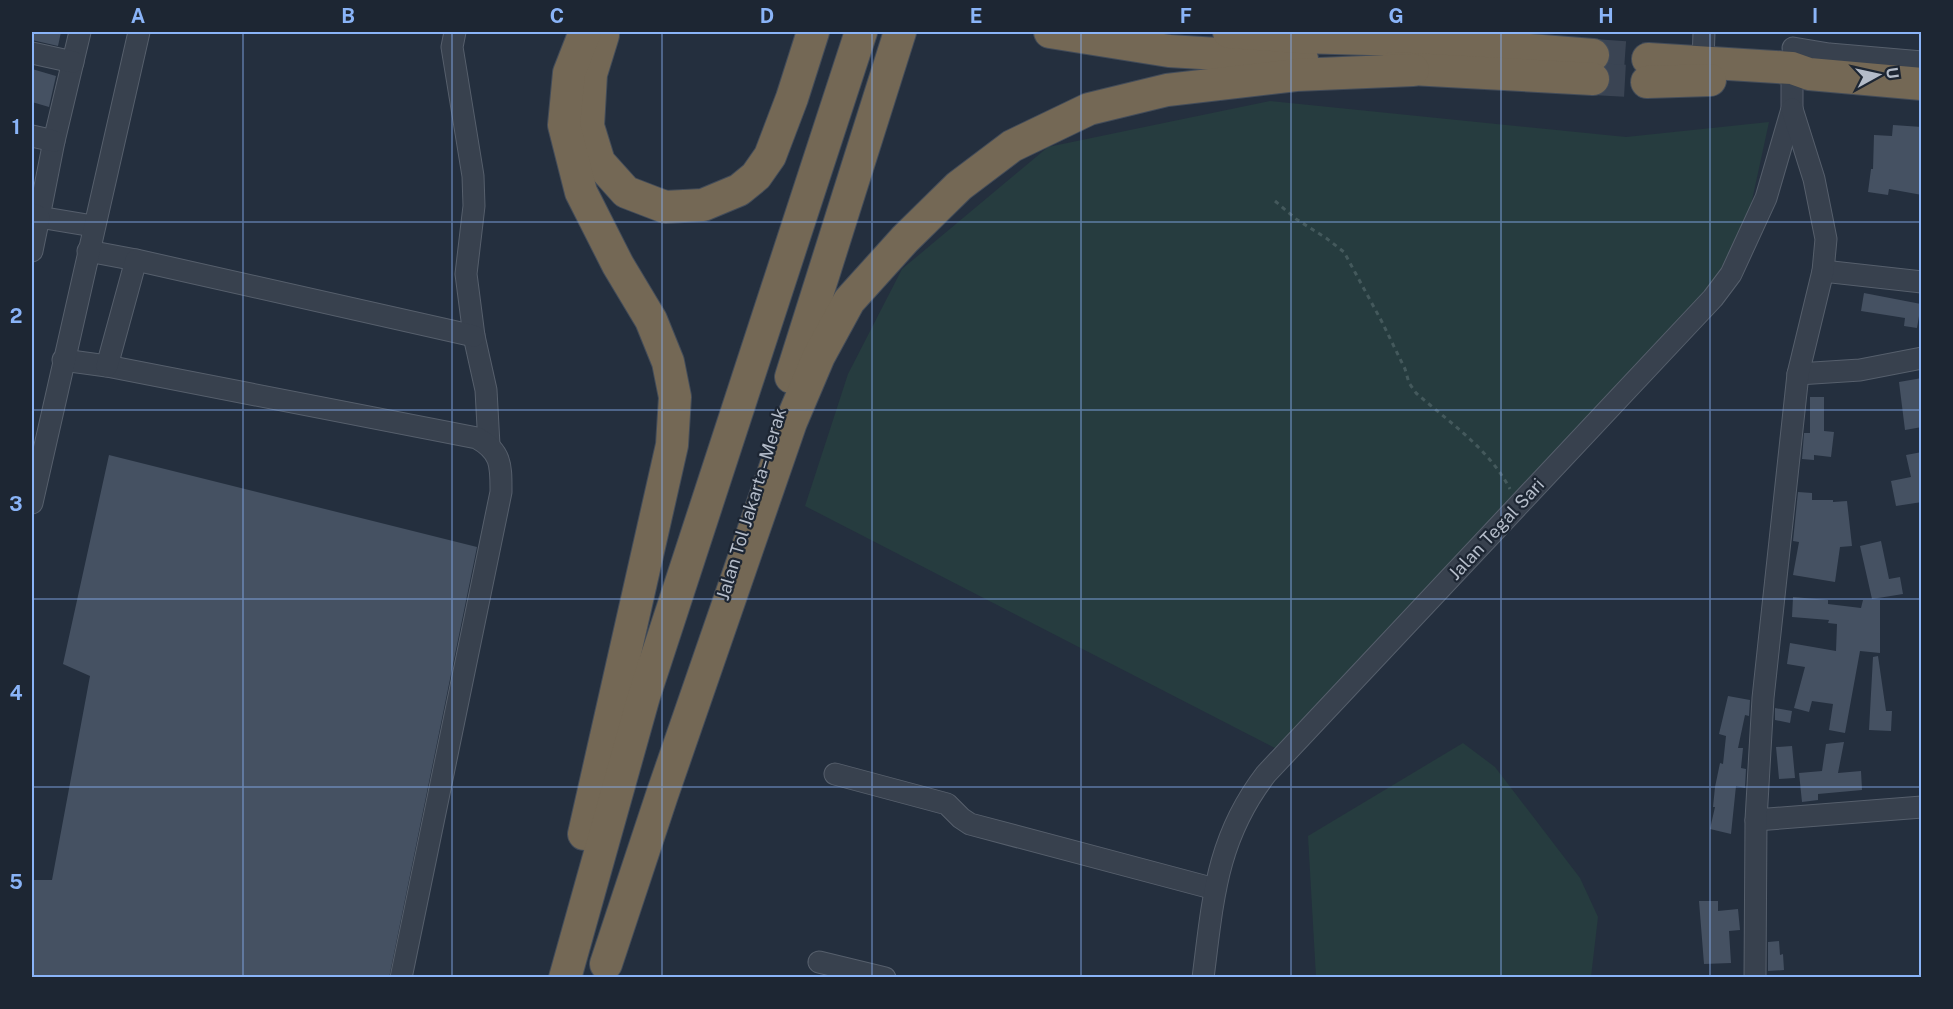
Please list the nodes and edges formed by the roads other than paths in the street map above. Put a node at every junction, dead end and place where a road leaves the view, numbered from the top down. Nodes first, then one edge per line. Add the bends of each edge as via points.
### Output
1 (80, 32) edge
2 (139, 32) edge
3 (455, 32) edge
4 (585, 32) edge
5 (604, 32) edge
6 (813, 32) edge
7 (861, 32) edge
8 (900, 32) edge
9 (1050, 32) edge
10 (1229, 32) edge
11 (1360, 32) edge
12 (1406, 40) junction
13 (1703, 46) edge
14 (32, 53) edge
15 (73, 62) junction
16 (1922, 62) edge
17 (1795, 68) edge
18 (1413, 70) junction
19 (1922, 84) edge
20 (32, 136) edge
21 (54, 141) junction
22 (35, 215) edge
23 (93, 226) junction
24 (32, 251) edge
25 (88, 251) junction
26 (136, 260) junction
27 (1823, 271) junction
28 (1922, 282) edge
29 (474, 336) junction
30 (1922, 358) edge
31 (63, 360) junction
32 (107, 366) junction
33 (1798, 375) junction
34 (489, 445) junction
35 (32, 503) edge
36 (835, 774) dead end
37 (1922, 807) edge
38 (1756, 820) junction
39 (1215, 889) junction
40 (573, 948) junction
41 (819, 962) dead end
42 (605, 971) edge
43 (401, 978) edge
44 (565, 978) edge
45 (885, 978) edge
46 (1203, 978) edge
47 (1755, 978) edge

1 - 15 street
2 - 23 street
3 - 29 street via 452,47 473,176 474,206 466,274
4 - 40 highway via 569,73 564,125 581,192 618,266 651,320 668,362 675,397 672,445 572,889
5 - 6 highway via 591,74 588,126 599,162 626,192 664,207 703,206 739,190 756,176 770,156
7 - 40 highway via 644,696
8 - 42 highway, Jalan Tol Jakarta–Merak
9 - 18 highway via 1170,51
10 - 12 highway
11 - 12 highway
12 - 18 highway via 1593,67
13 - 17 highway
13 - 17 highway via 1648,70
14 - 15 street
15 - 21 street
16 - 17 street via 1829,54
17 - 19 highway
17 - 27 street via 1825,224
17 - 39 street, Jalan Tegal Sari via 1766,198 1731,274 1705,307 1260,782 1229,835
18 - 42 highway via 1296,75 1167,90 1089,108 1012,146 959,186 904,239 849,301 819,356 791,422
20 - 21 street
21 - 22 street
22 - 23 street
22 - 24 street
23 - 25 street
25 - 26 street
25 - 31 street
26 - 29 street
26 - 32 street
27 - 28 street
27 - 33 street
29 - 34 street via 486,390
30 - 33 street via 1860,370
31 - 32 street
31 - 35 street
32 - 34 street via 477,438
33 - 38 street via 1763,699
34 - 43 street via 501,468 501,492
36 - 39 street via 947,804 970,824
37 - 38 street
38 - 47 street
39 - 46 street, Jalan Tegal Sari
40 - 44 highway
41 - 45 street

